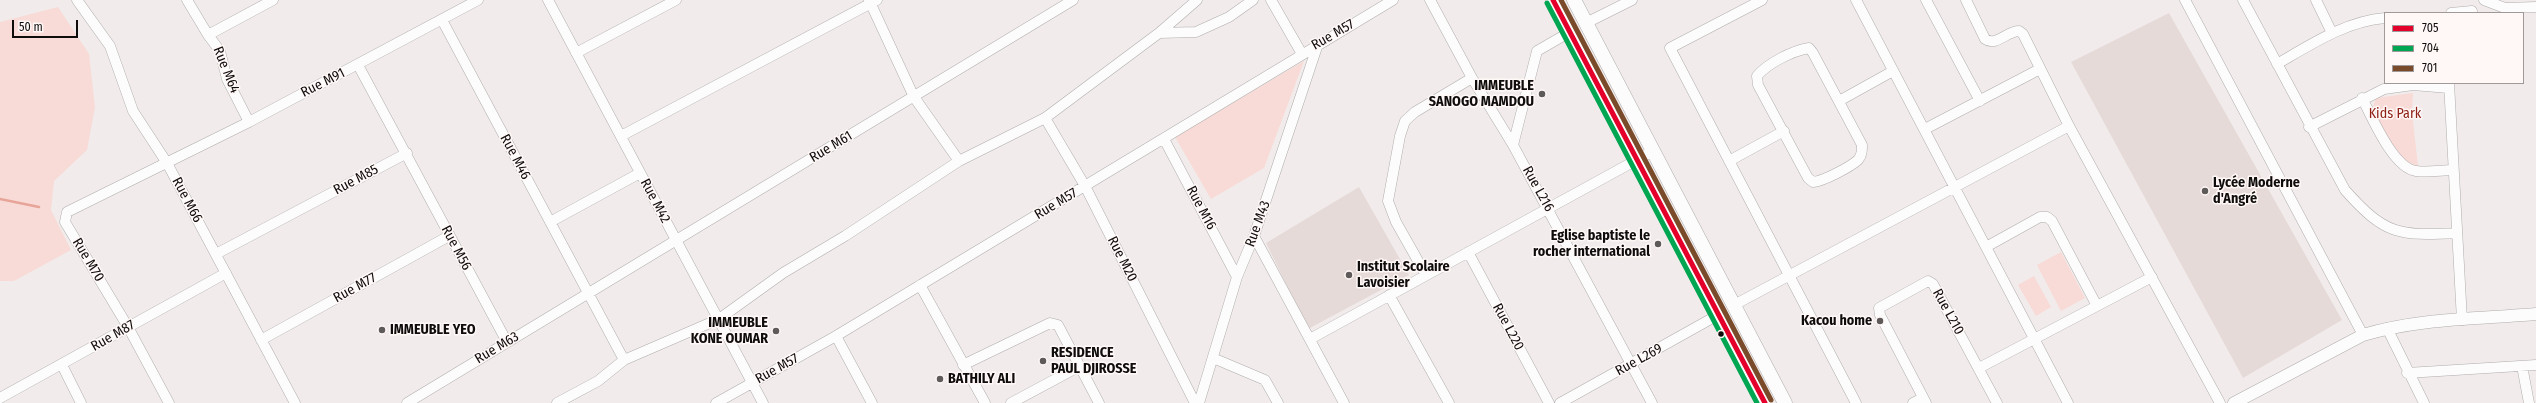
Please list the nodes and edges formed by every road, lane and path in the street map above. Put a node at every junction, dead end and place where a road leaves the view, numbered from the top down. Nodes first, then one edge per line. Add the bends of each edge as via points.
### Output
1 (77, 0) edge
2 (187, 0) edge
3 (273, 0) edge
4 (478, 0) edge
5 (548, 0) edge
6 (676, 0) edge
7 (1073, 0) edge
8 (1197, 0) edge
9 (1253, 0) edge
10 (1271, 0) edge
11 (1393, 0) edge
12 (1430, 0) edge
13 (1553, 0) edge
14 (1574, 0) edge
15 (1632, 0) edge
16 (1762, 0) edge
17 (1856, 0) edge
18 (1926, 0) edge
19 (1966, 0) edge
20 (2185, 0) edge
21 (2243, 0) edge
22 (2316, 0) edge
23 (2484, 0) edge
24 (873, 1) edge
25 (1059, 4) edge
26 (2536, 7) edge
27 (2472, 11) dead end
28 (2462, 12) edge
29 (2384, 18) edge
30 (442, 20) junction
31 (1586, 23) junction
32 (1159, 32) junction
33 (1570, 32) junction
34 (2332, 33) junction
35 (208, 35) junction
36 (1318, 44) junction
37 (576, 53) junction
38 (1302, 54) junction
39 (2277, 64) junction
40 (358, 65) junction
41 (2040, 69) junction
42 (1893, 71) junction
43 (1472, 78) junction
44 (2449, 86) edge
45 (914, 97) junction
46 (2362, 98) junction
47 (1839, 101) junction
48 (1980, 101) junction
49 (1044, 118) junction
50 (248, 122) junction
51 (2069, 126) junction
52 (2309, 127) junction
53 (1925, 129) junction
54 (1784, 131) junction
55 (621, 136) junction
56 (1164, 139) junction
57 (1513, 145) junction
58 (1653, 151) junction
59 (407, 153) junction
60 (959, 161) junction
61 (1636, 161) junction
62 (1729, 161) junction
63 (167, 164) junction
64 (2453, 170) junction
65 (640, 174) junction
66 (1085, 186) junction
67 (1955, 188) junction
68 (1548, 209) junction
69 (550, 222) junction
70 (2457, 233) junction
71 (449, 236) junction
72 (1254, 236) junction
73 (676, 241) junction
74 (1986, 247) junction
75 (1468, 252) junction
76 (216, 254) junction
77 (226, 273) junction
78 (1789, 274) junction
79 (1426, 275) junction
80 (1237, 277) junction
81 (2152, 277) junction
82 (920, 285) junction
83 (587, 294) junction
84 (1389, 295) junction
85 (1734, 305) junction
86 (2097, 306) junction
87 (2536, 314) edge
88 (1718, 315) junction
89 (719, 320) junction
90 (2462, 320) junction
91 (128, 327) junction
92 (2387, 328) junction
93 (2363, 335) junction
94 (836, 336) junction
95 (1310, 339) junction
96 (2034, 339) junction
97 (262, 340) junction
98 (507, 342) junction
99 (1213, 358) junction
100 (624, 360) junction
101 (62, 365) junction
102 (963, 365) junction
103 (1630, 365) junction
104 (2536, 365) edge
105 (1080, 366) junction
106 (2522, 366) junction
107 (1979, 368) junction
108 (2407, 373) junction
109 (752, 382) junction
110 (2, 397) edge
111 (1924, 400) edge
112 (81, 403) edge
113 (169, 403) edge
114 (295, 403) edge
115 (408, 403) edge
116 (557, 403) edge
117 (716, 403) edge
118 (762, 403) edge
119 (872, 403) edge
120 (985, 403) edge
121 (1011, 403) edge
122 (1099, 403) edge
123 (1195, 403) edge
124 (1199, 403) edge
125 (1278, 403) edge
126 (1344, 403) edge
127 (1449, 403) edge
128 (1549, 403) edge
129 (1560, 403) edge
130 (1652, 403) edge
131 (1765, 403) edge
132 (1785, 403) edge
133 (1856, 403) edge
134 (1914, 403) edge
135 (1997, 403) edge
136 (2068, 403) edge
137 (2220, 403) edge
138 (2234, 403) edge
139 (2424, 403) edge
140 (2529, 403) edge

1 - 63 street, Rue M66 via 110,46 133,111
2 - 35 street, Rue M64
3 - 35 street
4 - 30 street, Rue M91
5 - 37 street, Rue M42
6 - 37 street
7 - 25 street, Rue M61
8 - 32 street
9 - 32 street via 1229,17 1196,32
10 - 38 street
11 - 36 street, Rue M57
12 - 43 street, Rue L216
13 - 33 main road
14 - 31 main road
15 - 31 street
16 - 62 street via 1670,48
17 - 42 street
18 - 48 street
19 - 41 street via 1985,39 1994,42 2014,31 2019,31
20 - 93 street
21 - 39 street
22 - 34 street
23 - 26 street via 2505,8
24 - 45 street
24 - 55 street
25 - 45 street, Rue M61
27 - 28 street
29 - 34 street
30 - 40 street, Rue M91
30 - 69 street, Rue M46
31 - 58 main road
32 - 49 street
33 - 57 street via 1537,51
33 - 61 main road
34 - 39 street
35 - 50 street, Rue M64 via 220,51 227,78
36 - 38 street, Rue M57
36 - 72 street, Rue M43
37 - 55 street, Rue M42
38 - 56 street, Rue M57
39 - 52 street
40 - 50 street, Rue M91
40 - 59 street
41 - 48 street
41 - 51 street
42 - 47 street
42 - 53 street
43 - 57 street, Rue L216
43 - 79 street via 1415,112 1405,121 1400,136 1388,201 1396,222
44 - 46 street via 2393,86
44 - 64 street
45 - 60 street
45 - 73 street, Rue M61
46 - 52 street
46 - 64 street via 2388,146 2400,162 2416,171
47 - 54 street via 1862,145 1862,153 1858,160 1821,181 1813,182 1808,178
47 - 54 street via 1809,48 1800,50 1762,70 1757,76 1758,85
48 - 53 street
49 - 60 street
49 - 66 street, Rue M20
50 - 63 street, Rue M91
51 - 67 street
51 - 81 street
52 - 70 street via 2345,190 2363,210 2382,225 2395,232 2411,234
53 - 67 street
54 - 62 street
55 - 65 street, Rue M42
56 - 66 street, Rue M57
56 - 80 street, Rue M16
57 - 68 street, Rue L216
58 - 61 street
58 - 85 main road
59 - 71 street, Rue M56
59 - 76 street, Rue M85
60 - 89 street via 846,236 783,273
61 - 68 street
61 - 88 main road
62 - 78 street
63 - 76 street, Rue M66
63 - 91 street, Rue M70 via 67,212 65,217 65,222
64 - 70 street
65 - 69 street
65 - 73 street, Rue M42
66 - 82 street, Rue M57
66 - 123 street, Rue M20
67 - 74 street
67 - 78 street
68 - 75 street
68 - 103 street, Rue L216
69 - 83 street, Rue M46
70 - 90 street
71 - 97 street, Rue M77
71 - 98 street, Rue M56
72 - 80 street, Rue M43
72 - 95 street
73 - 83 street, Rue M61
73 - 89 street, Rue M42
74 - 86 street via 2040,217 2047,217 2052,221
74 - 96 street
75 - 79 street
75 - 128 street, Rue L220
76 - 77 street, Rue M66
77 - 91 street, Rue M87
77 - 97 street, Rue M66
78 - 85 street
78 - 133 street
79 - 84 street
80 - 99 street, Rue M43
81 - 86 street
81 - 137 street
82 - 94 street, Rue M57
82 - 102 street
83 - 98 street, Rue M63
83 - 100 street, Rue M46
84 - 95 street
84 - 127 street
85 - 132 main road
86 - 96 street
87 - 90 street
88 - 103 street, Rue L269
88 - 131 main road
89 - 100 street
89 - 109 street, Rue M42
90 - 92 street via 2412,323
91 - 101 street, Rue M87
91 - 113 street, Rue M70
92 - 93 street
92 - 108 street
93 - 138 street
94 - 109 street, Rue M57
94 - 119 street
95 - 126 street
96 - 107 street
96 - 136 street
97 - 114 street, Rue M66
98 - 115 street, Rue M63
99 - 124 street, Rue M43
99 - 125 street via 1265,380
100 - 116 street via 598,381
101 - 110 street, Rue M87
101 - 112 street
102 - 105 street via 1050,323 1058,325
102 - 120 street
103 - 129 street, Rue L269
103 - 130 street, Rue L216
104 - 106 street
105 - 121 street
105 - 122 street
106 - 108 street
106 - 140 street
107 - 111 street, Rue L210 via 1933,284 1928,281 1882,305 1879,308 1880,315
107 - 135 street, Rue L210
108 - 139 street
109 - 117 street, Rue M57
109 - 118 street, Rue M42
111 - 134 street

